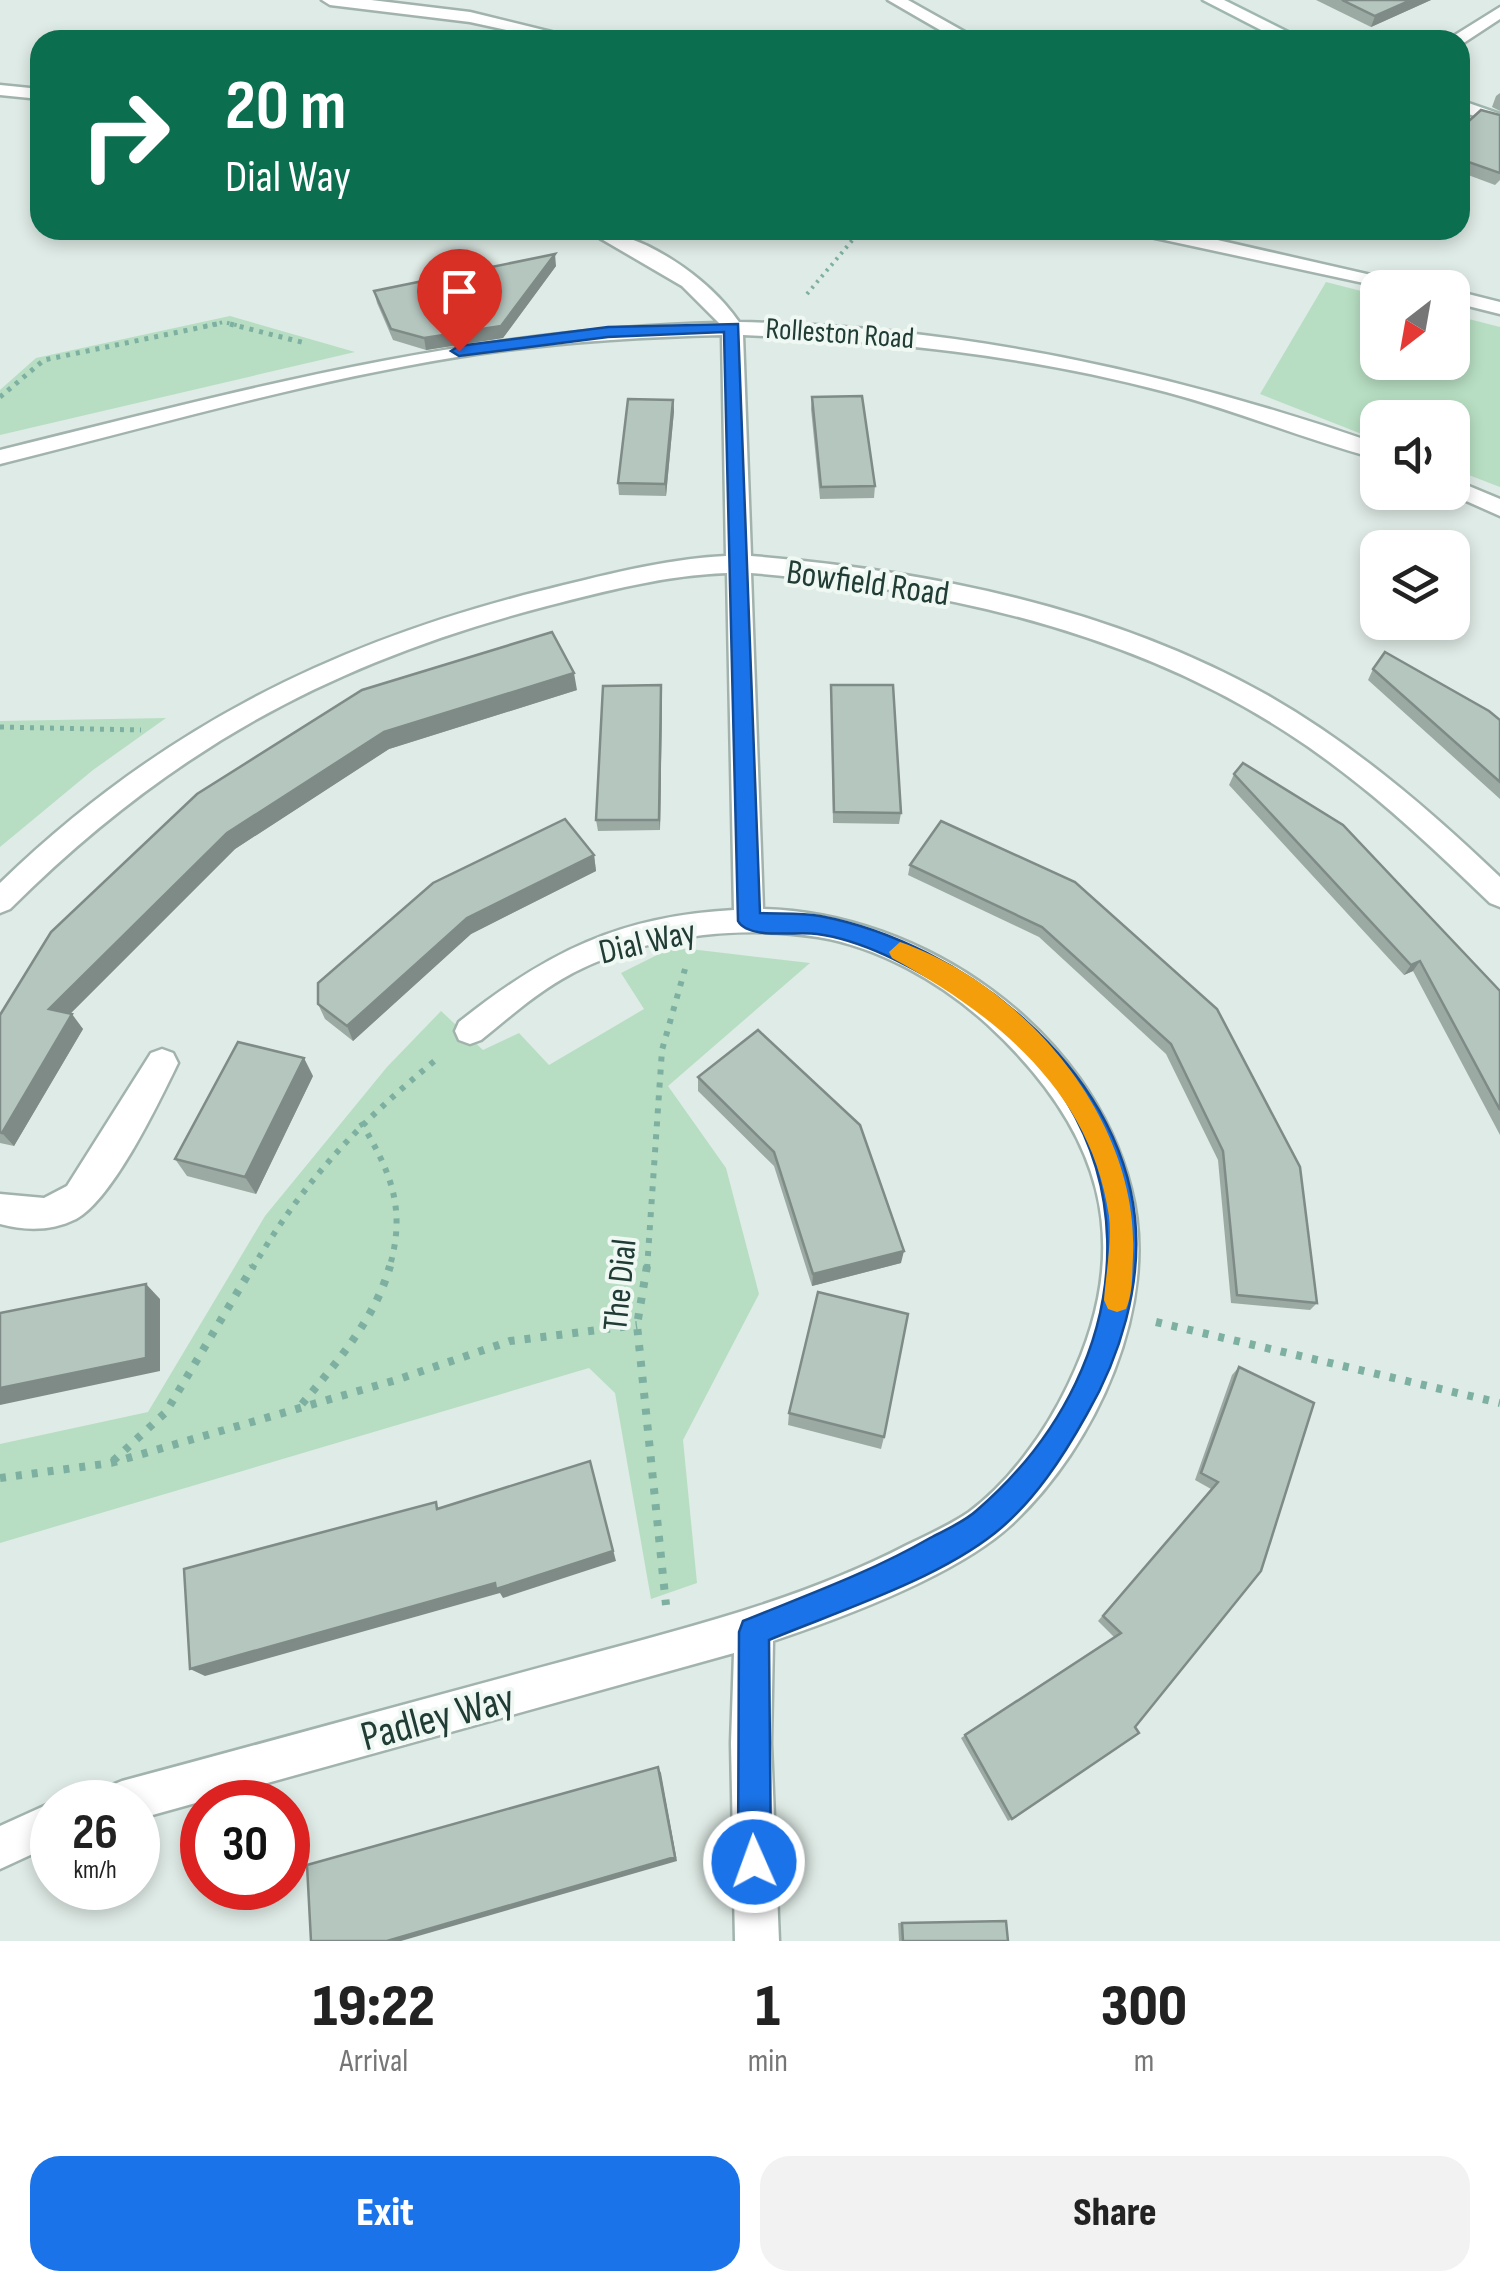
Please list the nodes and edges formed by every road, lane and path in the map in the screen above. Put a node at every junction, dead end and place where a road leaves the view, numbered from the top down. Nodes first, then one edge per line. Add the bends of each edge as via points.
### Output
1 (330, 0) edge
2 (896, 0) edge
3 (1211, 0) edge
4 (1500, 12) edge
5 (529, 30) edge
6 (952, 30) edge
7 (1274, 30) edge
8 (1470, 31) edge
9 (0, 90) edge
10 (30, 93) edge
11 (1470, 109) edge
12 (1500, 120) edge
13 (614, 240) edge
14 (852, 240) edge
15 (1193, 240) edge
16 (1360, 276) edge
17 (1470, 300) edge
18 (1500, 308) edge
19 (732, 327) junction
20 (776, 329) junction
21 (344, 374) junction
22 (0, 397) edge
23 (1360, 445) edge
24 (0, 457) edge
25 (1470, 494) edge
26 (1500, 508) edge
27 (737, 564) junction
28 (0, 727) edge
29 (207, 732) junction
30 (1500, 894) edge
31 (0, 901) edge
32 (749, 921) junction
33 (697, 928) junction
34 (470, 1031) joint
35 (162, 1062) dead end
36 (361, 1122) junction
37 (0, 1209) edge
38 (1116, 1312) junction
39 (637, 1325) junction
40 (1500, 1403) edge
41 (300, 1406) junction
42 (111, 1463) junction
43 (0, 1478) edge
44 (754, 1632) junction
45 (670, 1652) junction
46 (160, 1792) edge
47 (30, 1834) edge
48 (0, 1848) edge
49 (756, 1941) edge

1 - 5 street
2 - 6 street
3 - 7 street
4 - 8 street
9 - 10 street
11 - 12 street
13 - 19 street via 692,283 719,303
14 - 20 path
15 - 16 street
17 - 18 street
19 - 20 street, Rolleston Road
19 - 21 street, Rolleston Road via 521,342
19 - 27 street
20 - 23 street, Rolleston Road via 929,339 1082,362 1278,414
21 - 22 path via 337,352 224,322 44,360
21 - 24 street, Rolleston Road
25 - 26 street
27 - 29 street, Bowfield Road via 644,575 430,628 248,706
27 - 30 street, Bowfield Road via 976,598 1098,630 1219,681 1312,736 1416,812
27 - 32 street
28 - 29 path
29 - 31 street, Bowfield Road via 150,768 46,852
32 - 33 street, Dial Way
32 - 38 street, Dial Way via 820,925 892,947 961,985 1026,1036 1079,1098 1104,1150 1122,1218
33 - 34 street, Dial Way via 627,940 564,963
33 - 39 path, The Dial via 662,1050 652,1239
34 - 36 path
35 - 37 street via 70,1205 43,1214
36 - 41 path via 390,1172 398,1239 382,1294
36 - 42 path via 283,1216 166,1412
38 - 40 path
38 - 44 street, Dial Way via 1091,1382 1048,1456 985,1523 902,1570
39 - 41 path via 510,1340
39 - 45 path, The Dial
41 - 42 path
42 - 43 path
44 - 45 street, Padley Way
44 - 49 street
45 - 46 street, Padley Way
47 - 48 street

